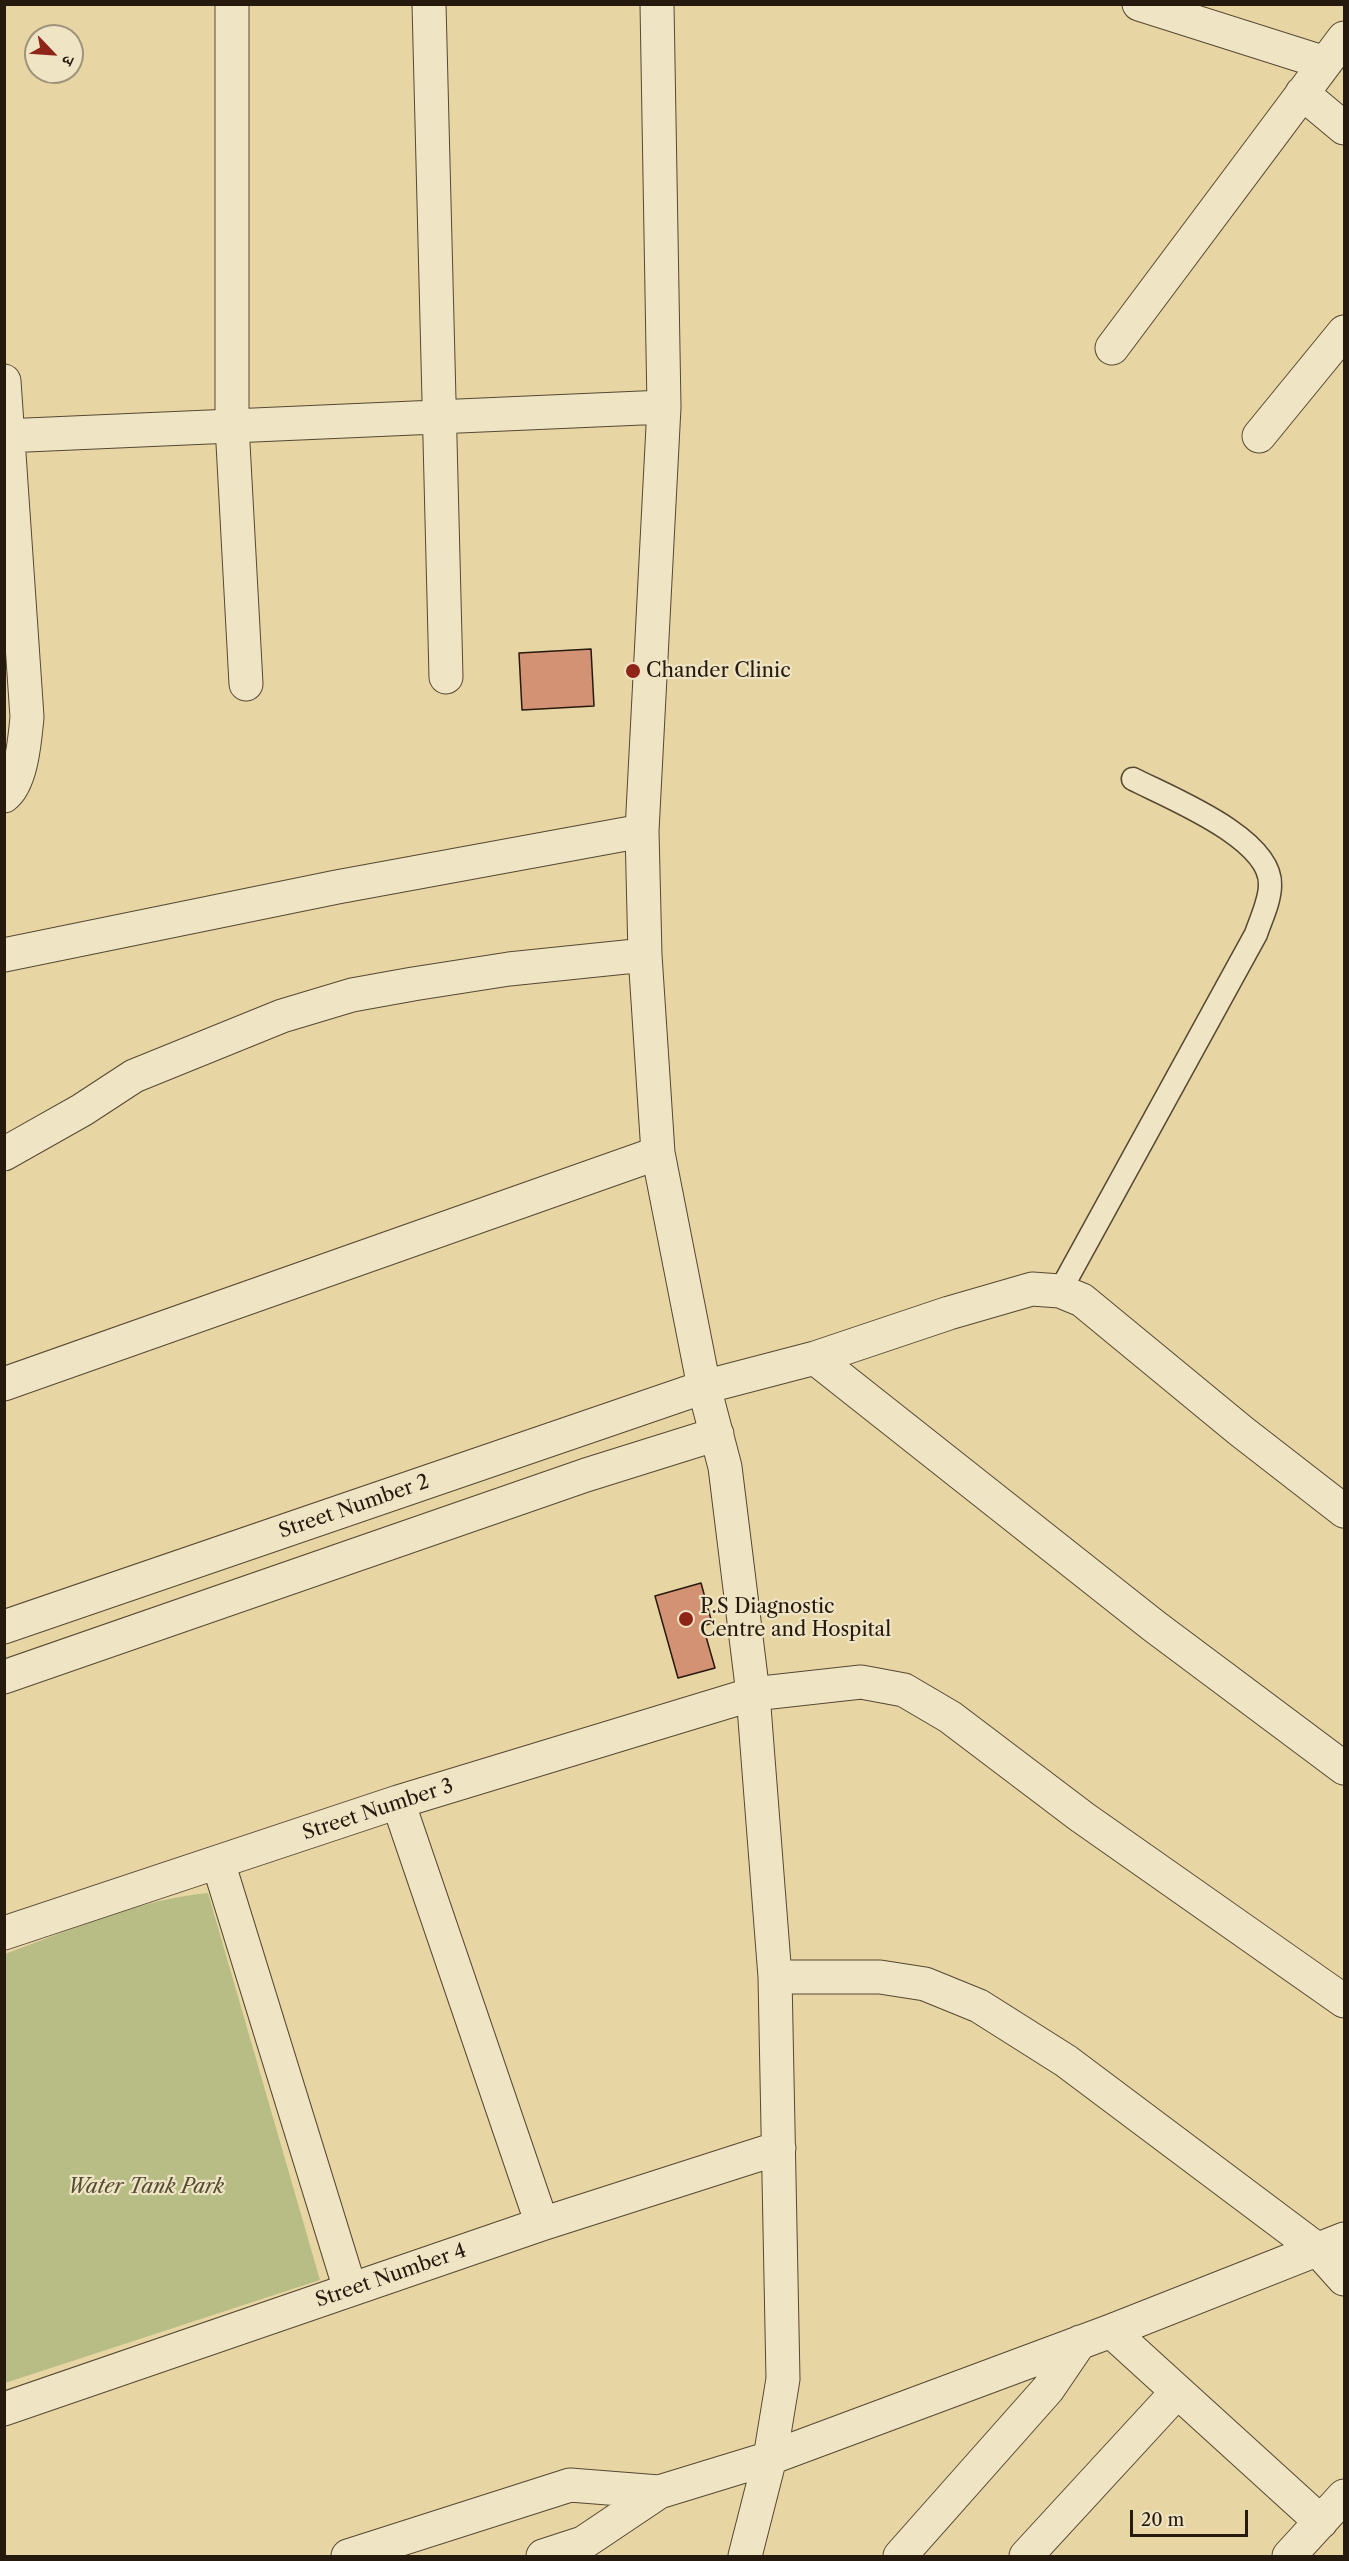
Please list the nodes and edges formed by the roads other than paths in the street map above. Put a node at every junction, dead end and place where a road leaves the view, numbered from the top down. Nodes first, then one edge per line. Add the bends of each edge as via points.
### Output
1 (232, 4) edge
2 (429, 4) edge
3 (657, 4) edge
4 (1139, 4) edge
5 (1335, 50) edge
6 (1302, 93) junction
7 (1344, 128) edge
8 (1344, 332) edge
9 (1112, 348) dead end
10 (4, 381) edge
11 (664, 407) junction
12 (441, 416) junction
13 (232, 425) junction
14 (6, 436) edge
15 (1259, 436) dead end
16 (446, 678) dead end
17 (246, 684) dead end
18 (1133, 779) dead end
19 (4, 796) edge
20 (642, 831) junction
21 (4, 955) edge
22 (645, 955) junction
23 (658, 1153) junction
24 (4, 1154) edge
25 (1060, 1291) junction
26 (815, 1358) junction
27 (4, 1384) edge
28 (705, 1387) junction
29 (717, 1434) junction
30 (1344, 1511) edge
31 (4, 1627) edge
32 (4, 1677) edge
33 (753, 1694) junction
34 (1344, 1768) edge
35 (398, 1802) junction
36 (218, 1862) junction
37 (4, 1933) edge
38 (775, 1977) junction
39 (1344, 2001) edge
40 (779, 2148) junction
41 (542, 2224) junction
42 (1331, 2244) edge
43 (1344, 2278) edge
44 (350, 2289) junction
45 (1111, 2331) junction
46 (1080, 2342) junction
47 (1177, 2392) junction
48 (4, 2409) edge
49 (770, 2458) junction
50 (659, 2492) junction
51 (1344, 2496) edge
52 (1321, 2523) junction
53 (1296, 2554) edge
54 (348, 2556) edge
55 (543, 2556) edge
56 (745, 2556) edge
57 (900, 2556) edge
58 (1026, 2556) edge

1 - 13 street
2 - 12 street
3 - 11 street
4 - 5 street
5 - 6 street
6 - 7 street
6 - 9 street
8 - 15 street
10 - 14 street
11 - 12 street
11 - 20 street
12 - 13 street
12 - 16 street
13 - 14 street
13 - 17 street
14 - 19 street via 27,717 21,760
18 - 25 lane via 1231,829 1261,858 1270,883 1256,934
20 - 21 street
20 - 22 street
22 - 23 street
22 - 24 street via 413,984 352,995 282,1016 134,1076
23 - 27 street
23 - 28 street
25 - 26 street, Street Number 2 via 1032,1289
25 - 30 street via 1082,1300
26 - 28 street, Street Number 2
26 - 34 street via 1154,1626
28 - 29 street
28 - 31 street, Street Number 2
29 - 32 street via 586,1475
29 - 33 street via 725,1467
33 - 35 street, Street Number 3
33 - 38 street
33 - 39 street, Street Number 3 via 861,1682 904,1690 950,1717 1082,1817
35 - 36 street, Street Number 3
35 - 41 street
36 - 37 street, Street Number 3
36 - 44 street
38 - 40 street
38 - 42 street via 891,1978 925,1984 980,2007 1066,2061
40 - 41 street, Street Number 4
40 - 49 street via 783,2379
41 - 44 street, Street Number 4
42 - 43 street
42 - 45 street
44 - 48 street, Street Number 4
45 - 46 street
45 - 47 street
46 - 49 street
46 - 57 street via 1048,2389
47 - 52 street
47 - 58 street
49 - 50 street
49 - 56 street
50 - 54 street via 570,2485
50 - 55 street via 584,2543
51 - 52 street
52 - 53 street

